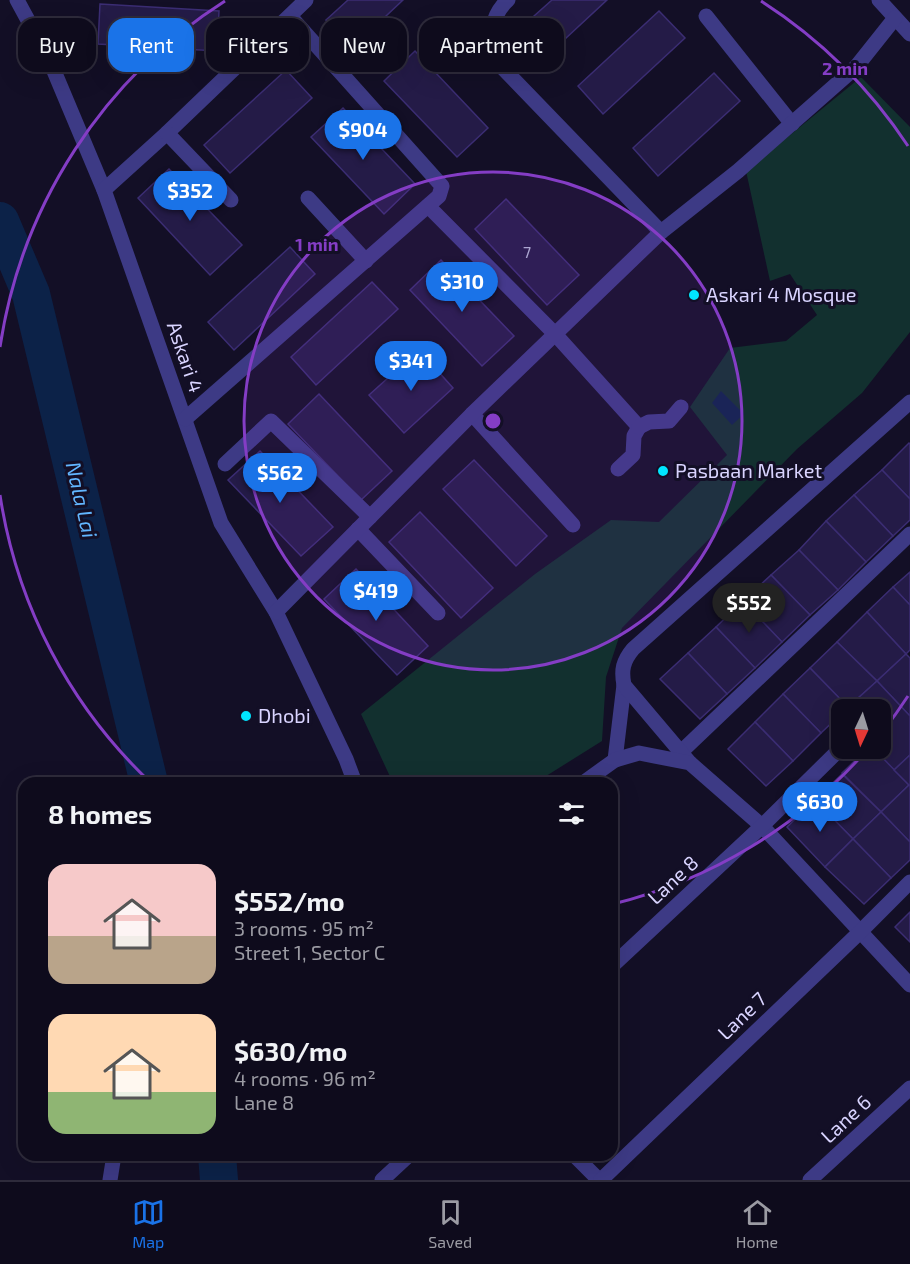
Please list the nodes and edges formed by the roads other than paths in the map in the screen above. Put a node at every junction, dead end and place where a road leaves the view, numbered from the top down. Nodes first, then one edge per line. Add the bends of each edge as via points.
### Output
1 (17, 0) edge
2 (306, 0) edge
3 (508, 0) edge
4 (879, 0) edge
5 (290, 16) junction
6 (706, 16) dead end
7 (895, 18) junction
8 (910, 34) edge
9 (792, 124) junction
10 (167, 133) junction
11 (104, 190) junction
12 (308, 198) dead end
13 (231, 200) dead end
14 (428, 206) junction
15 (661, 232) junction
16 (366, 261) junction
17 (555, 334) junction
18 (910, 402) edge
19 (681, 407) dead end
20 (472, 414) junction
21 (185, 419) junction
22 (639, 427) junction
23 (225, 464) dead end
24 (618, 469) dead end
25 (370, 517) junction
26 (573, 525) dead end
27 (358, 530) junction
28 (910, 534) edge
29 (276, 612) junction
30 (438, 613) dead end
31 (624, 685) junction
32 (686, 757) junction
33 (831, 758) edge
34 (615, 760) junction
35 (353, 777) edge
36 (591, 777) edge
37 (762, 826) junction
38 (910, 882) edge
39 (861, 931) junction
40 (618, 960) edge
41 (910, 985) edge
42 (910, 1088) edge
43 (113, 1161) edge
44 (403, 1161) edge
45 (580, 1161) edge
46 (110, 1180) edge
47 (382, 1180) edge
48 (600, 1180) edge
49 (810, 1180) edge

1 - 11 street, Askari 4 via 49,59
2 - 5 street
3 - 15 street via 492,26 490,46 495,60
4 - 7 street
5 - 10 street
5 - 14 street via 442,186 439,196
6 - 9 street
7 - 8 street
7 - 9 street via 856,67
9 - 15 street
10 - 11 street
10 - 13 street
11 - 21 street, Askari 4
12 - 16 street
14 - 16 street
14 - 17 street
15 - 17 street
16 - 21 street
17 - 20 street
17 - 22 street
18 - 31 street via 633,649 625,658
19 - 22 street via 669,422 648,422
20 - 25 street
20 - 26 street
21 - 29 street, Askari 4 via 221,523
22 - 24 street via 634,436 633,455
23 - 25 street via 271,421
25 - 27 street
27 - 29 street
27 - 30 street
28 - 32 street
29 - 35 street, Askari 4
31 - 32 street
31 - 34 street
32 - 34 street via 639,753
32 - 37 street
33 - 37 street, Lane 8
34 - 36 street
37 - 39 street
37 - 40 street, Lane 8
38 - 39 street, Lane 7
39 - 41 street
39 - 48 street, Lane 7
42 - 49 street, Lane 6
43 - 46 street
44 - 47 street
45 - 48 street

